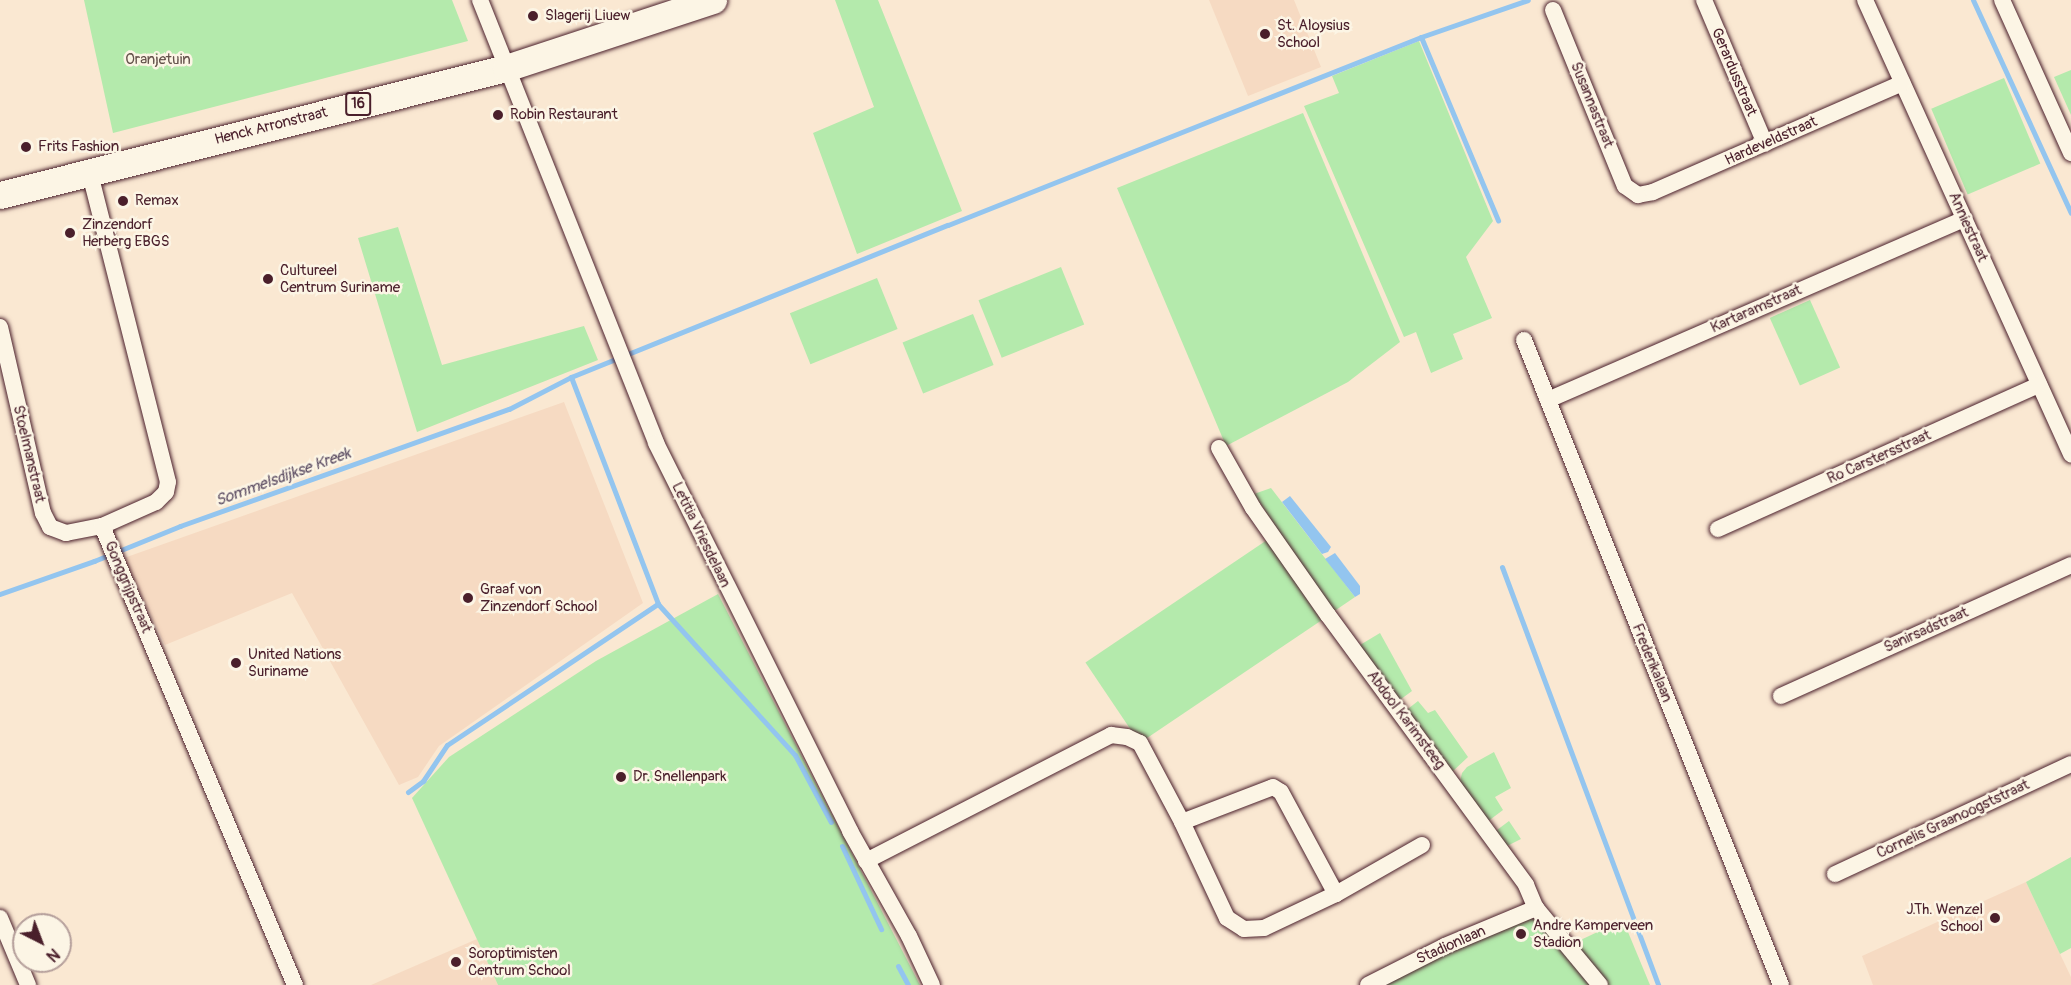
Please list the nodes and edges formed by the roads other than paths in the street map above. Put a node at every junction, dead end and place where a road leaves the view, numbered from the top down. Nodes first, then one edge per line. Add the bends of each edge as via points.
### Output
1 (480, 0) edge
2 (713, 0) edge
3 (1704, 0) edge
4 (1865, 0) edge
5 (2002, 0) edge
6 (1553, 10) dead end
7 (506, 68) junction
8 (1902, 83) junction
9 (1765, 144) junction
10 (2071, 153) edge
11 (90, 174) junction
12 (0, 195) edge
13 (1638, 195) joint
14 (1964, 219) junction
15 (0, 327) edge
16 (1524, 340) dead end
17 (2039, 385) junction
18 (1548, 400) junction
19 (1219, 448) dead end
20 (2071, 455) edge
21 (1718, 529) dead end
22 (105, 533) junction
23 (2071, 565) edge
24 (1781, 696) dead end
25 (2071, 764) edge
26 (1182, 822) junction
27 (1422, 845) dead end
28 (866, 861) junction
29 (1834, 874) dead end
30 (1336, 894) junction
31 (1536, 908) junction
32 (0, 918) edge
33 (28, 985) edge
34 (295, 985) edge
35 (932, 985) edge
36 (1368, 985) edge
37 (1600, 985) edge
38 (1781, 985) edge

1 - 7 street, Letitia Vriesdelaan
2 - 7 main road, Henck Arronstraat / 16
3 - 9 street, Gerardusstraat
4 - 8 street, Anniestraat
5 - 10 street
6 - 13 street, Susannastraat via 1625,186
7 - 11 main road, Henck Arronstraat / 16
7 - 28 street, Letitia Vriesdelaan via 661,454
8 - 9 street, Hardeveldstraat
8 - 14 street, Anniestraat
9 - 13 street, Hardeveldstraat
11 - 12 main road, Henck Arronstraat / 16
11 - 22 street, Gonggrijpstraat via 168,482 166,492 156,501
14 - 17 street, Anniestraat
14 - 18 street, Kartaramstraat
15 - 22 street, Stoelmanstraat via 43,513 50,527 66,533
16 - 18 street, Frederikalaan
17 - 20 street, Anniestraat
17 - 21 street, Ro Carstersstraat
18 - 38 street, Frederikalaan
19 - 31 street, Abdool Karimsteeg via 1253,508 1519,876
22 - 34 street, Gonggrijpstraat
23 - 24 street, Sanirsadstraat
25 - 29 street, Cornelis Graanoogststraat
26 - 28 street via 1140,743 1111,735
26 - 30 street via 1273,787 1281,792
26 - 30 street via 1227,918 1244,928 1264,928
27 - 30 street
28 - 35 street, Letitia Vriesdelaan
31 - 36 street, Stadionlaan via 1445,946
31 - 37 street, Abdool Karimsteeg
32 - 33 street

